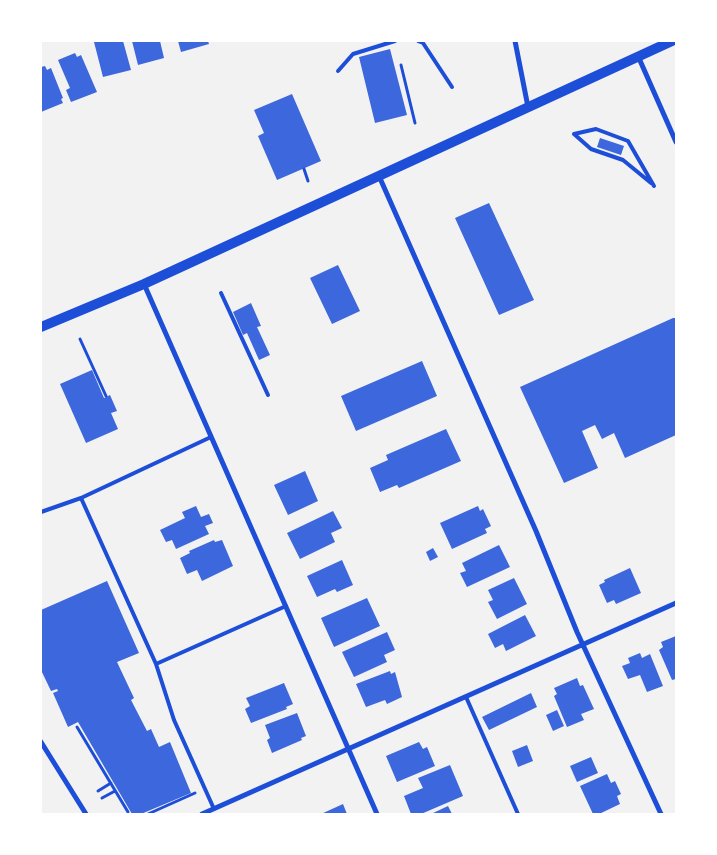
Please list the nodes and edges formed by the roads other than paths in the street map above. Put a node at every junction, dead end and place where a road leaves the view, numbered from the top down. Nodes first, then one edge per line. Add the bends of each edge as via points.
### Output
1 (396, 41) edge
2 (418, 41) edge
3 (515, 41) edge
4 (672, 41) edge
5 (638, 56) junction
6 (338, 71) dead end
7 (452, 87) dead end
8 (528, 108) junction
9 (574, 134) joint
10 (676, 142) edge
11 (379, 176) junction
12 (144, 284) junction
13 (221, 293) dead end
14 (41, 327) edge
15 (268, 395) dead end
16 (211, 437) junction
17 (81, 498) junction
18 (41, 512) edge
19 (676, 603) edge
20 (286, 606) junction
21 (583, 646) junction
22 (156, 664) junction
23 (466, 697) junction
24 (41, 742) edge
25 (349, 747) junction
26 (214, 809) junction
27 (86, 814) edge
28 (202, 814) edge
29 (377, 814) edge
30 (518, 814) edge
31 (661, 814) edge

1 - 6 lane via 353,54
2 - 7 lane
3 - 8 street
4 - 5 main road
5 - 8 main road
5 - 10 street
8 - 11 main road
9 - 9 lane via 591,149 623,160 654,186 628,141 596,130
11 - 12 main road
11 - 21 street via 536,531
12 - 14 main road
12 - 16 street
13 - 15 lane
16 - 17 lane
16 - 20 street
17 - 18 lane
17 - 22 lane
19 - 21 street
20 - 22 lane
20 - 25 street
21 - 23 street
21 - 31 street
22 - 26 lane via 174,720
23 - 25 street
23 - 30 lane
24 - 27 street
25 - 26 street
25 - 29 street
26 - 28 street

